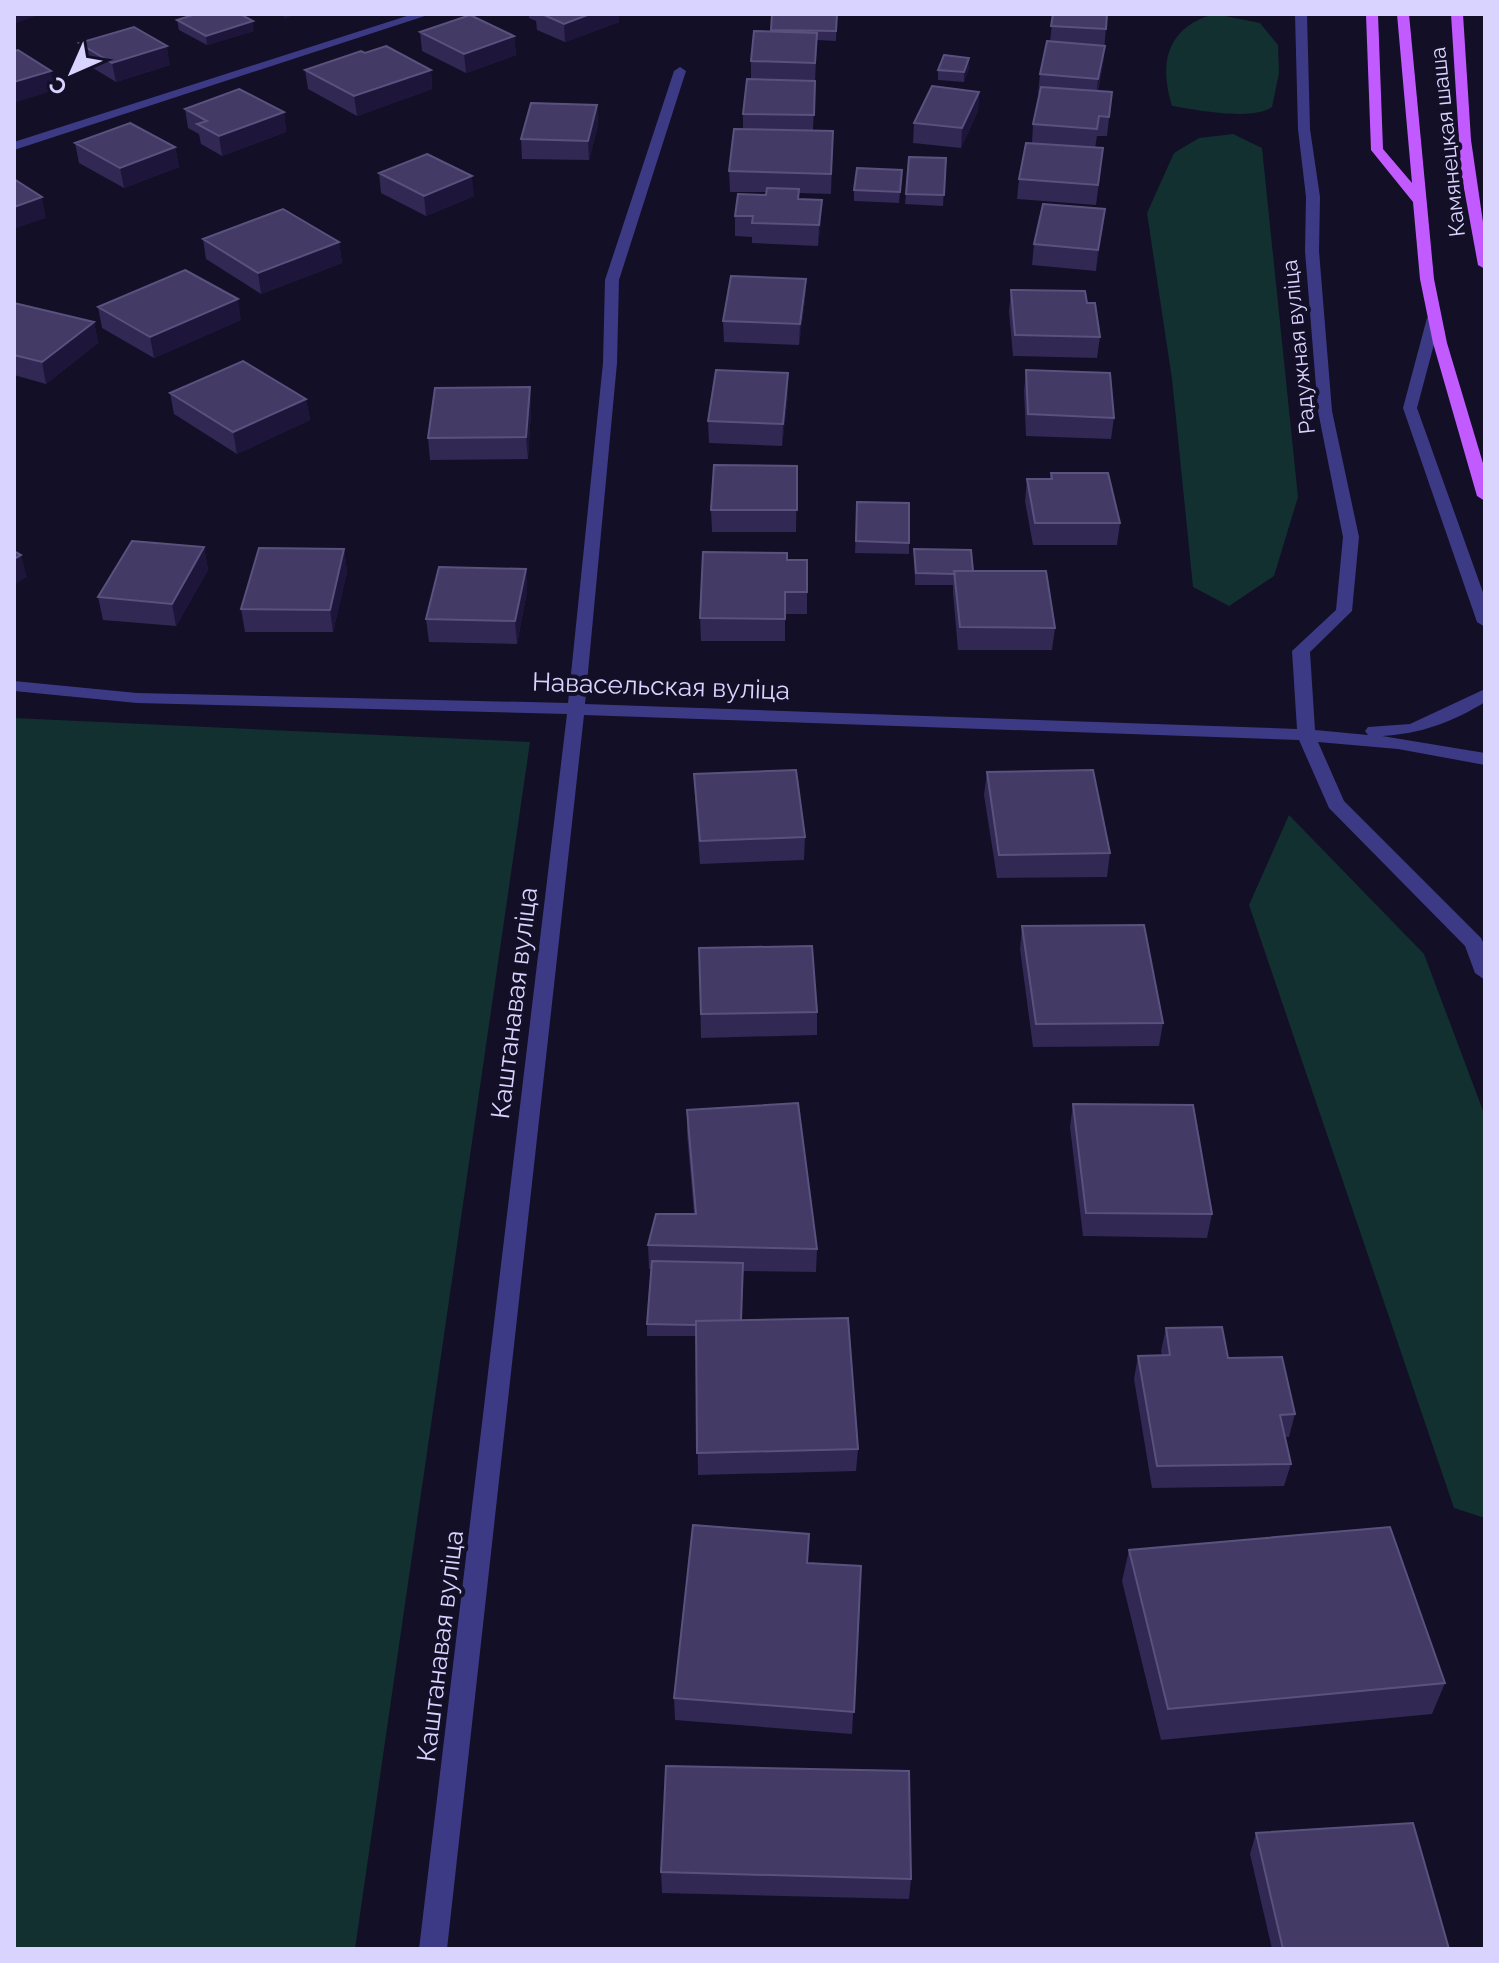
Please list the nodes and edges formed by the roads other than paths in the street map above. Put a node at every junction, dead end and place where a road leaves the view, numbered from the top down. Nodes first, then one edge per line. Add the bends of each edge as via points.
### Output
1 (425, 14) edge
2 (1301, 14) edge
3 (1372, 14) edge
4 (1403, 14) edge
5 (1457, 14) edge
6 (680, 71) dead end
7 (14, 146) edge
8 (1418, 199) junction
9 (1485, 265) edge
10 (1434, 318) junction
11 (1485, 496) edge
12 (1485, 622) edge
13 (14, 686) edge
14 (1485, 694) edge
15 (576, 709) junction
16 (1306, 735) junction
17 (1485, 759) edge
18 (1485, 973) edge
19 (433, 1949) edge

1 - 7 street
2 - 16 street, Радужная вуліца via 1325,411 1351,537 1344,611 1301,651
3 - 8 main road, Камянецкая шаша via 1377,150
4 - 8 main road
5 - 9 main road, Камянецкая шаша via 1460,88 1476,230
6 - 15 street, Каштанавая вуліца via 612,280 610,363
8 - 10 main road, Камянецкая шаша
10 - 11 main road, Камянецкая шаша
10 - 12 street via 1410,408
13 - 15 street, Навасельская вуліца via 137,698
14 - 16 street via 1413,729
15 - 16 street, Навасельская вуліца
15 - 19 street, Каштанавая вуліца
16 - 17 street via 1398,743
16 - 18 street, Радужная вуліца via 1336,804 1474,943

